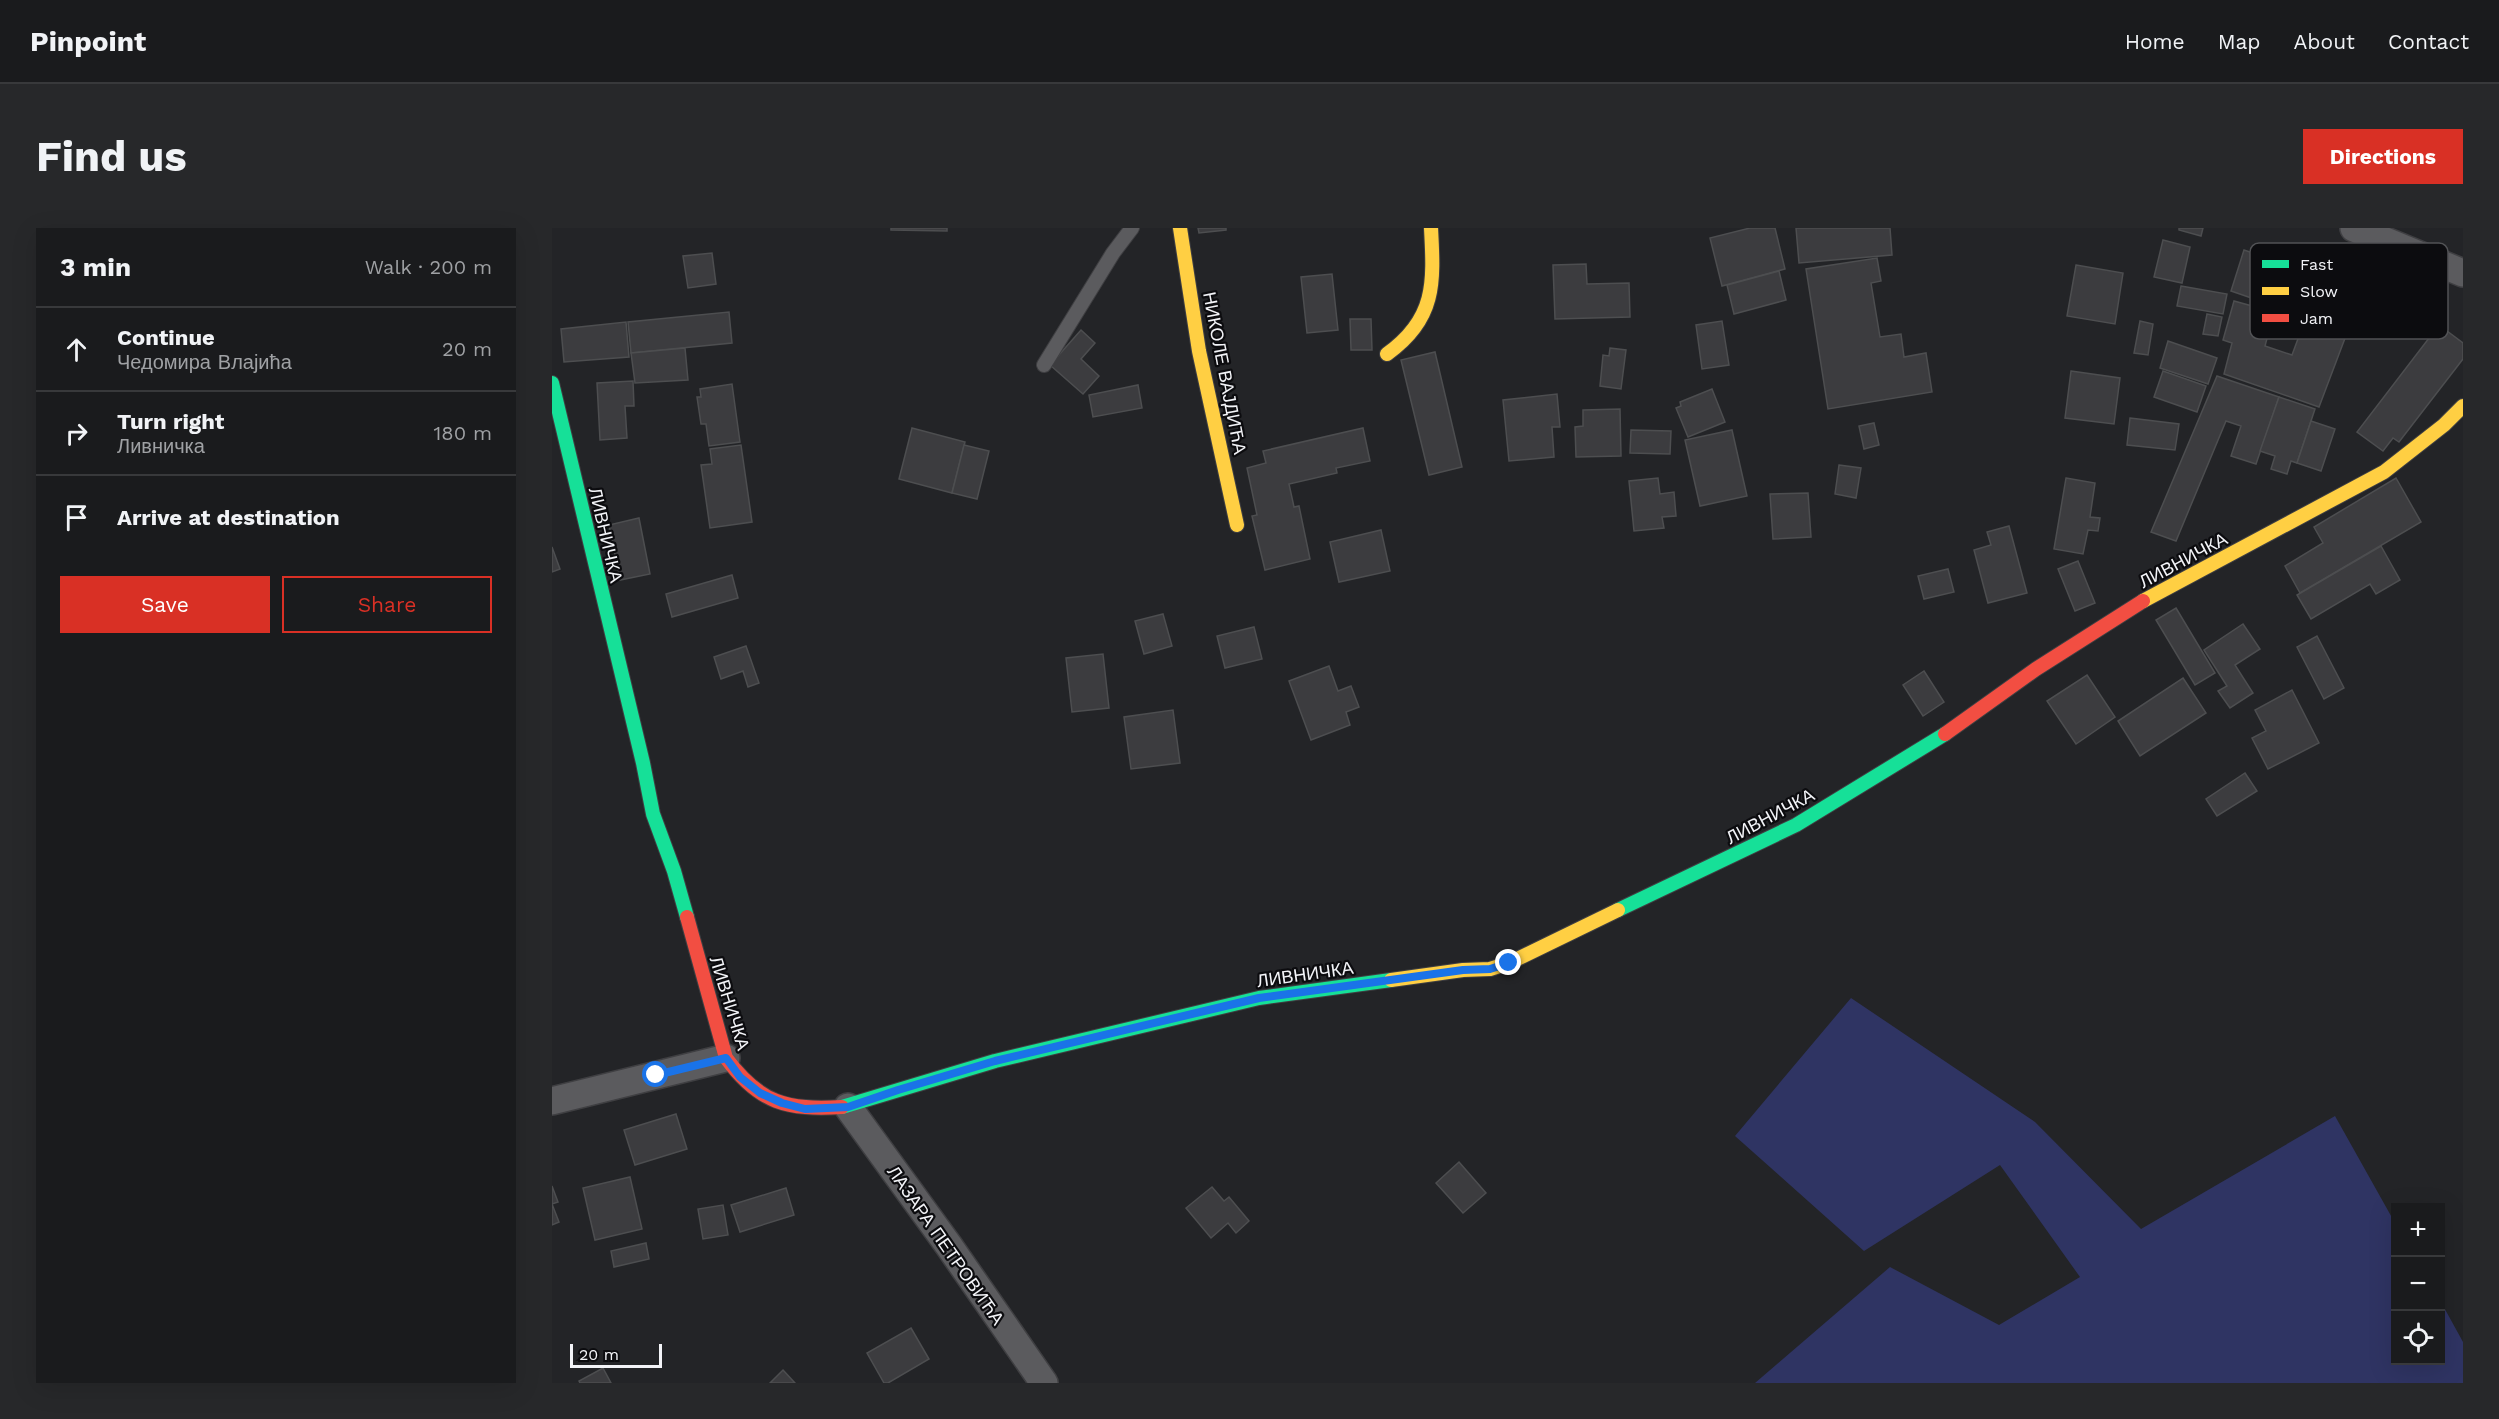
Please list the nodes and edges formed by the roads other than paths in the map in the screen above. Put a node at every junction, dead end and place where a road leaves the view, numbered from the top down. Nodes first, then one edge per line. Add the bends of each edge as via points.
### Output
1 (1132, 228) edge
2 (1180, 228) edge
3 (1431, 228) edge
4 (2354, 228) edge
5 (2390, 243) edge
6 (2448, 267) edge
7 (2463, 273) edge
8 (1387, 354) dead end
9 (1044, 365) dead end
10 (552, 383) edge
11 (2463, 406) edge
12 (1237, 525) dead end
13 (726, 1058) junction
14 (552, 1101) edge
15 (848, 1107) junction
16 (1044, 1383) edge

1 - 9 lane
2 - 12 street, НИКОЛЕ ВАЈДИЋА via 1199,351
3 - 8 street via 1432,285 1425,314 1409,337
4 - 5 street
6 - 7 street
10 - 13 street, ЛИВНИЧКА via 653,814 674,871
11 - 15 street, ЛИВНИЧКА via 2384,472 2143,601 2036,669 1957,728 1796,825 1509,963 1490,969 1259,998 995,1061
13 - 14 street
13 - 15 street, ЛИВНИЧКА via 740,1077 760,1093 782,1103 805,1109
15 - 16 street, ЛАЗАРА ПЕТРОВИЋА

